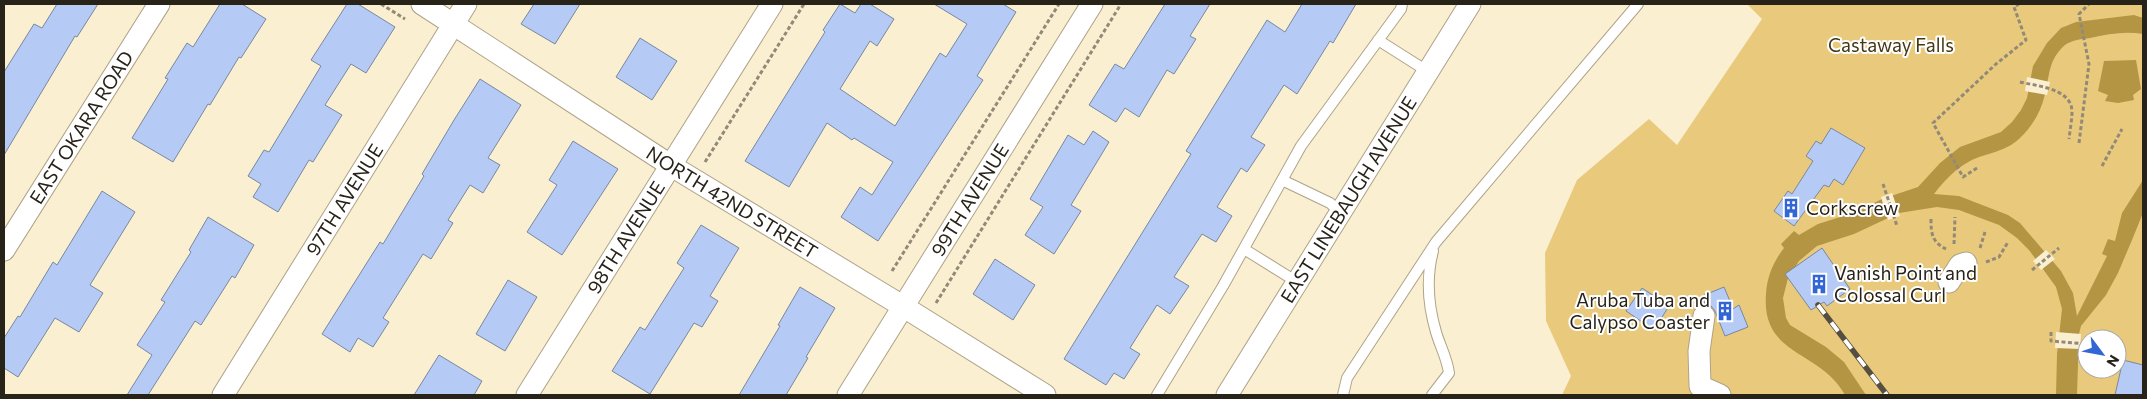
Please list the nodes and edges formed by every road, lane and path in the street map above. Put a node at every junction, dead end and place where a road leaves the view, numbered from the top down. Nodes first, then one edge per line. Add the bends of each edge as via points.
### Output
1 (159, 4) edge
2 (422, 4) edge
3 (466, 4) edge
4 (772, 4) edge
5 (804, 4) edge
6 (1059, 4) edge
7 (1092, 4) edge
8 (1121, 4) edge
9 (1402, 4) edge
10 (1470, 4) edge
11 (1638, 4) edge
12 (2019, 4) edge
13 (2089, 4) edge
14 (454, 23) junction
15 (1378, 40) junction
16 (1427, 71) junction
17 (2020, 82) dead end
18 (2122, 129) dead end
19 (2069, 139) dead end
20 (2080, 143) dead end
21 (670, 165) junction
22 (2102, 166) dead end
23 (1977, 168) dead end
24 (694, 179) junction
25 (1282, 180) junction
26 (1883, 184) dead end
27 (1340, 212) junction
28 (1955, 217) dead end
29 (1931, 219) dead end
30 (1897, 226) dead end
31 (1436, 242) junction
32 (2008, 242) dead end
33 (2059, 248) dead end
34 (1244, 249) junction
35 (4, 250) edge
36 (1961, 265) junction
37 (2032, 270) dead end
38 (892, 271) dead end
39 (1297, 282) junction
40 (904, 307) junction
41 (934, 307) dead end
42 (1704, 316) dead end
43 (2051, 332) dead end
44 (2077, 343) edge
45 (1234, 390) edge
46 (1705, 391) edge
47 (223, 395) edge
48 (527, 395) edge
49 (848, 395) edge
50 (1045, 395) edge
51 (1157, 395) edge
52 (1343, 395) edge
53 (1432, 395) edge
54 (1720, 395) edge

1 - 35 street, EAST OKARA ROAD
2 - 14 street, NORTH 42ND STREET
3 - 14 street, 97TH AVENUE
4 - 21 street, 98TH AVENUE
5 - 24 path
6 - 38 path
7 - 40 street, 99TH AVENUE
8 - 41 path
9 - 15 lane
10 - 16 street, EAST LINEBAUGH AVENUE
11 - 31 lane
12 - 23 path via 2014,7 2026,40 1933,122 1963,177
13 - 20 path via 2079,14 2089,64
14 - 21 street, NORTH 42ND STREET
14 - 47 street, 97TH AVENUE
15 - 16 lane
15 - 25 lane via 1301,146
16 - 27 street, EAST LINEBAUGH AVENUE
17 - 19 path via 2063,95 2072,109
18 - 22 path
21 - 24 street, NORTH 42ND STREET
21 - 48 street, 98TH AVENUE
24 - 40 street, NORTH 42ND STREET
25 - 27 lane via 1330,203
25 - 34 lane
26 - 30 path
27 - 39 street, EAST LINEBAUGH AVENUE
28 - 36 path
29 - 36 path via 1934,240
31 - 52 lane via 1347,378
31 - 53 lane via 1429,269 1428,296 1449,373
32 - 36 path via 1994,261
33 - 37 path
34 - 39 lane
34 - 51 lane
39 - 45 street, EAST LINEBAUGH AVENUE
40 - 49 street, 99TH AVENUE
40 - 50 street, NORTH 42ND STREET
42 - 46 street via 1699,351
43 - 44 path via 2050,341
46 - 54 street

